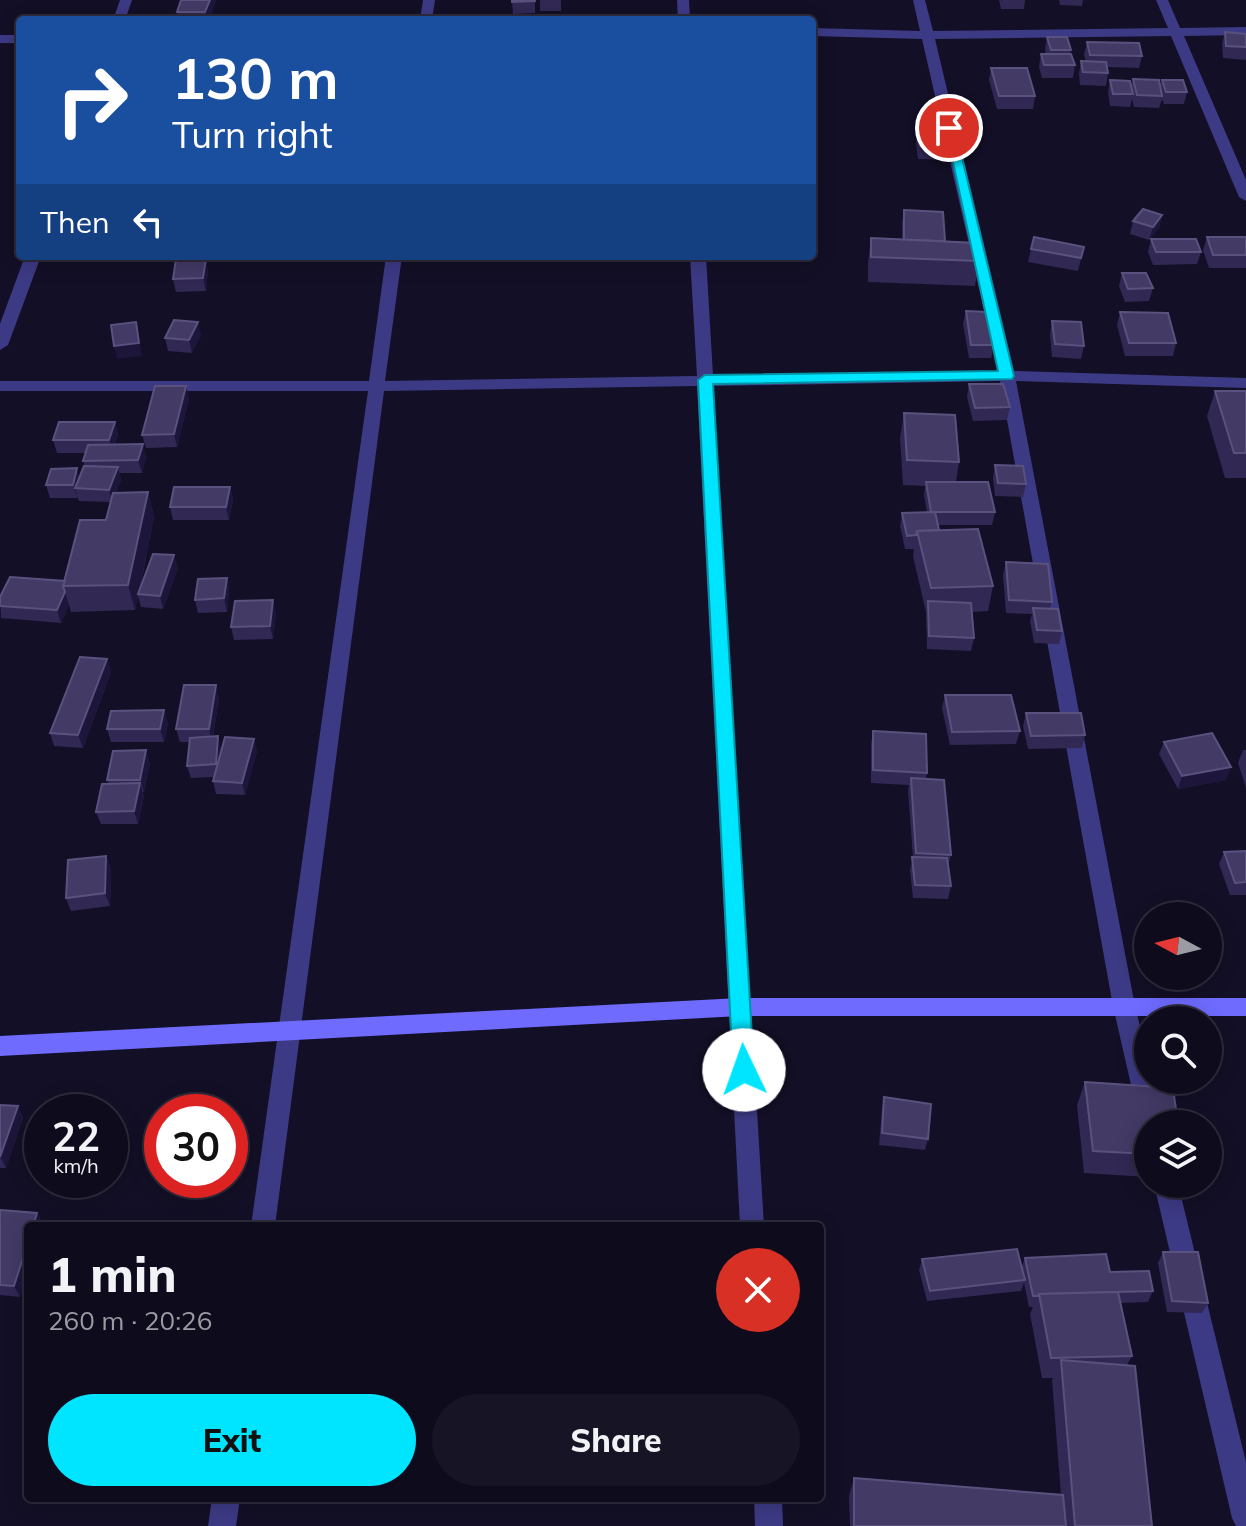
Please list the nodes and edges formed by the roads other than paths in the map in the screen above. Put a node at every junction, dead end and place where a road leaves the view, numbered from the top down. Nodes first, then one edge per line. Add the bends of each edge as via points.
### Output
1 (919, 0) edge
2 (1162, 0) edge
3 (1175, 30) junction
4 (1246, 31) edge
5 (816, 32) edge
6 (927, 35) junction
7 (1246, 197) edge
8 (32, 260) edge
9 (393, 260) edge
10 (698, 260) edge
11 (0, 345) edge
12 (1007, 376) junction
13 (705, 380) junction
14 (1246, 383) edge
15 (0, 386) edge
16 (376, 386) junction
17 (1124, 1006) junction
18 (740, 1007) junction
19 (1246, 1007) edge
20 (289, 1030) junction
21 (0, 1046) edge
22 (1149, 1110) edge
23 (1169, 1198) edge
24 (264, 1222) edge
25 (752, 1222) edge
26 (225, 1502) edge
27 (768, 1502) edge
28 (1246, 1518) edge
29 (222, 1526) edge
30 (769, 1526) edge

1 - 6 street
2 - 3 street
3 - 4 street
3 - 6 street
3 - 7 street
5 - 6 street
6 - 12 street
8 - 11 street
9 - 16 street
10 - 13 street
12 - 13 street
12 - 14 street
12 - 17 street
13 - 16 street
13 - 18 street
15 - 16 street
16 - 20 street
17 - 18 street
17 - 19 street
17 - 22 street
18 - 20 street
18 - 25 street
20 - 21 street
20 - 24 street
23 - 28 street
26 - 29 street
27 - 30 street

